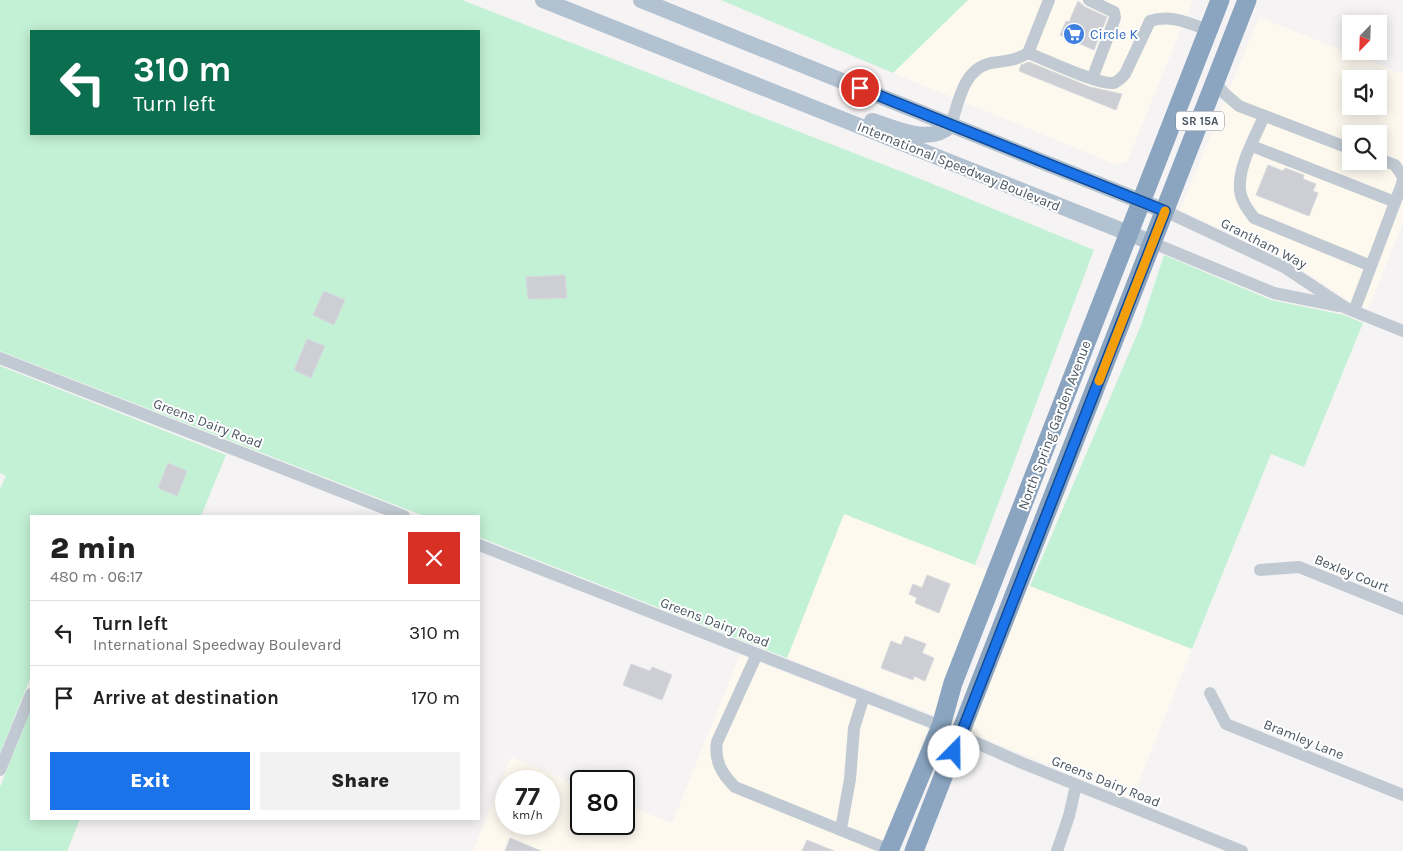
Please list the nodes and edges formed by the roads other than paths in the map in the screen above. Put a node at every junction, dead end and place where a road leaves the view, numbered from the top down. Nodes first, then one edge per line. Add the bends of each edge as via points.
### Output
1 (542, 0) edge
2 (642, 0) edge
3 (1089, 0) edge
4 (1220, 0) edge
5 (1247, 0) edge
6 (1049, 1) edge
7 (1208, 30) junction
8 (1028, 53) junction
9 (1092, 79) junction
10 (1215, 82) junction
11 (760, 87) junction
12 (1264, 116) junction
13 (951, 125) junction
14 (1252, 146) junction
15 (1342, 146) edge
16 (1387, 162) edge
17 (1141, 202) junction
18 (1395, 202) junction
19 (1165, 211) junction
20 (1129, 234) junction
21 (1153, 243) junction
22 (1371, 266) junction
23 (1350, 309) junction
24 (1403, 331) edge
25 (0, 358) edge
26 (401, 515) edge
27 (480, 545) edge
28 (1260, 570) dead end
29 (1403, 609) edge
30 (757, 654) junction
31 (953, 683) junction
32 (1210, 693) dead end
33 (30, 696) edge
34 (864, 696) junction
35 (941, 726) junction
36 (961, 736) junction
37 (0, 770) edge
38 (942, 783) junction
39 (1076, 785) junction
40 (1403, 795) edge
41 (841, 829) junction
42 (889, 850) edge
43 (914, 851) edge
44 (1057, 851) edge
45 (1242, 851) edge

1 - 11 main road, International Speedway Boulevard
2 - 13 main road
3 - 9 street via 1114,12 1115,18
4 - 7 highway, North Spring Garden Avenue / SR 15A
5 - 10 highway, North Spring Garden Avenue / SR 15A
6 - 8 street
7 - 9 street via 1176,19 1150,21 1125,74 1112,83
7 - 17 highway, North Spring Garden Avenue / SR 15A
8 - 9 street
8 - 13 street via 1016,60 977,68 966,81
10 - 12 street via 1239,106
10 - 19 highway, North Spring Garden Avenue / SR 15A
11 - 13 main road via 921,136 935,135
11 - 20 main road, International Speedway Boulevard
12 - 14 street
12 - 15 street
13 - 17 main road
14 - 18 street
14 - 22 street via 1241,174 1240,192 1254,218
16 - 18 street via 1395,165 1403,177
17 - 19 main road
17 - 20 highway, North Spring Garden Avenue / SR 15A
18 - 22 street
19 - 21 highway, North Spring Garden Avenue / SR 15A
19 - 23 street, Grantham Way via 1284,267
20 - 21 main road, International Speedway Boulevard
20 - 31 highway, North Spring Garden Avenue / SR 15A
21 - 23 street, Grantham Way via 1274,293
21 - 36 highway, North Spring Garden Avenue / SR 15A
22 - 23 street
23 - 24 street, Grantham Way
25 - 26 street, Greens Dairy Road
27 - 30 street, Greens Dairy Road
28 - 29 street, Bexley Court via 1299,567
30 - 34 street, Greens Dairy Road
30 - 41 street via 717,742 718,764 735,787
31 - 35 highway, North Spring Garden Avenue / SR 15A
31 - 36 highway via 953,713
32 - 40 street, Bramley Lane via 1226,724
33 - 37 street
34 - 35 street, Greens Dairy Road
34 - 41 street via 854,728 850,779
35 - 38 highway
35 - 42 highway, North Spring Garden Avenue / SR 15A
36 - 38 highway, North Spring Garden Avenue / SR 15A
36 - 39 street, Greens Dairy Road
38 - 43 highway, North Spring Garden Avenue / SR 15A
39 - 44 street
39 - 45 street, Greens Dairy Road
41 - 42 street

